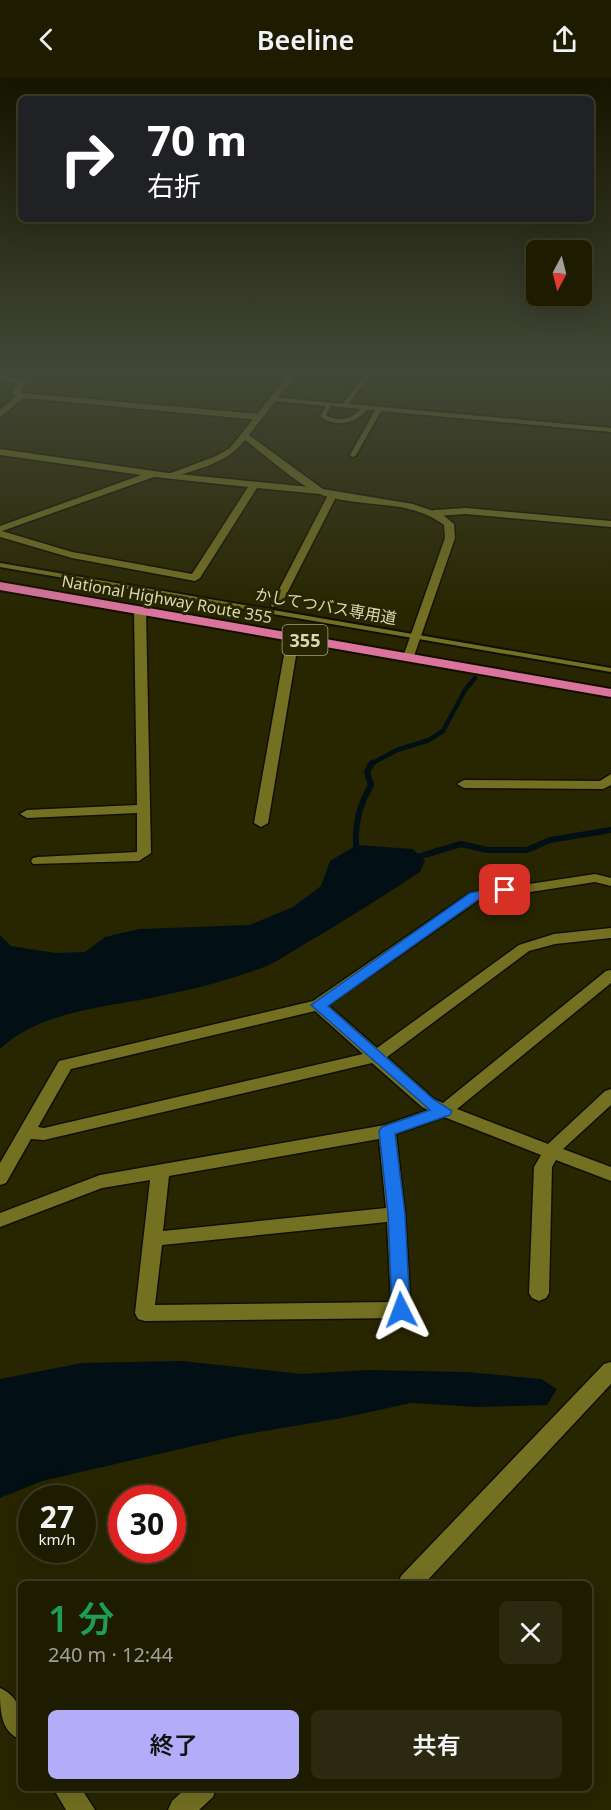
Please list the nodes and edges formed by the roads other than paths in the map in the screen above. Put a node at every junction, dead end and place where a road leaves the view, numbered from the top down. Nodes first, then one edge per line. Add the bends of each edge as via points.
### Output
1 (0, 452) edge
2 (229, 452) edge
3 (267, 452) edge
4 (355, 452) edge
5 (353, 455) dead end
6 (153, 474) junction
7 (168, 476) junction
8 (254, 485) junction
9 (320, 491) junction
10 (332, 495) junction
11 (434, 513) junction
12 (611, 524) edge
13 (0, 532) edge
14 (0, 565) edge
15 (0, 586) edge
16 (276, 605) dead end
17 (140, 611) junction
18 (416, 637) junction
19 (293, 638) junction
20 (409, 657) junction
21 (611, 670) edge
22 (611, 693) edge
23 (611, 778) edge
24 (464, 784) dead end
25 (143, 809) junction
26 (27, 814) dead end
27 (261, 823) dead end
28 (38, 861) dead end
29 (611, 882) edge
30 (611, 933) edge
31 (611, 975) edge
32 (318, 1005) junction
33 (377, 1056) junction
34 (611, 1095) edge
35 (444, 1111) junction
36 (387, 1131) junction
37 (26, 1132) junction
38 (552, 1152) junction
39 (160, 1173) junction
40 (611, 1174) edge
41 (0, 1179) edge
42 (396, 1214) junction
43 (0, 1220) edge
44 (153, 1239) junction
45 (539, 1293) dead end
46 (611, 1370) edge
47 (412, 1581) edge
48 (0, 1700) edge
49 (18, 1724) edge
50 (67, 1791) edge
51 (201, 1791) edge
52 (82, 1810) edge
53 (181, 1810) edge

1 - 6 street
2 - 7 street
3 - 9 street
4 - 5 lane
6 - 7 street
6 - 13 street
7 - 8 street
8 - 9 street
8 - 13 street via 195,578 86,559 44,549
9 - 10 street
10 - 11 street
10 - 16 street
11 - 12 street via 466,511
11 - 18 street via 449,524 450,538
14 - 18 lane, かしてつバス専用道
15 - 17 highway, National Highway Route 355 / 355
17 - 19 highway, National Highway Route 355 / 355
17 - 25 street
18 - 20 street
18 - 21 lane, かしてつバス専用道
19 - 20 highway, National Highway Route 355 / 355
19 - 27 street
20 - 22 highway, National Highway Route 355 / 355
23 - 24 street via 603,785
25 - 26 street
25 - 28 street via 142,855
29 - 32 street via 595,878 479,894
30 - 33 street via 554,939 524,948
31 - 35 street
32 - 33 street
32 - 37 street via 70,1062 61,1069
33 - 35 street via 428,1103
33 - 37 street via 44,1134
34 - 38 street
35 - 36 street
35 - 38 street
36 - 39 street
36 - 42 street
37 - 41 street
38 - 40 street
38 - 45 street via 543,1167
39 - 43 street via 100,1182
39 - 44 street
42 - 44 street
42 - 44 street via 401,1310 145,1313
46 - 47 street
48 - 49 street
50 - 52 street
51 - 53 street

